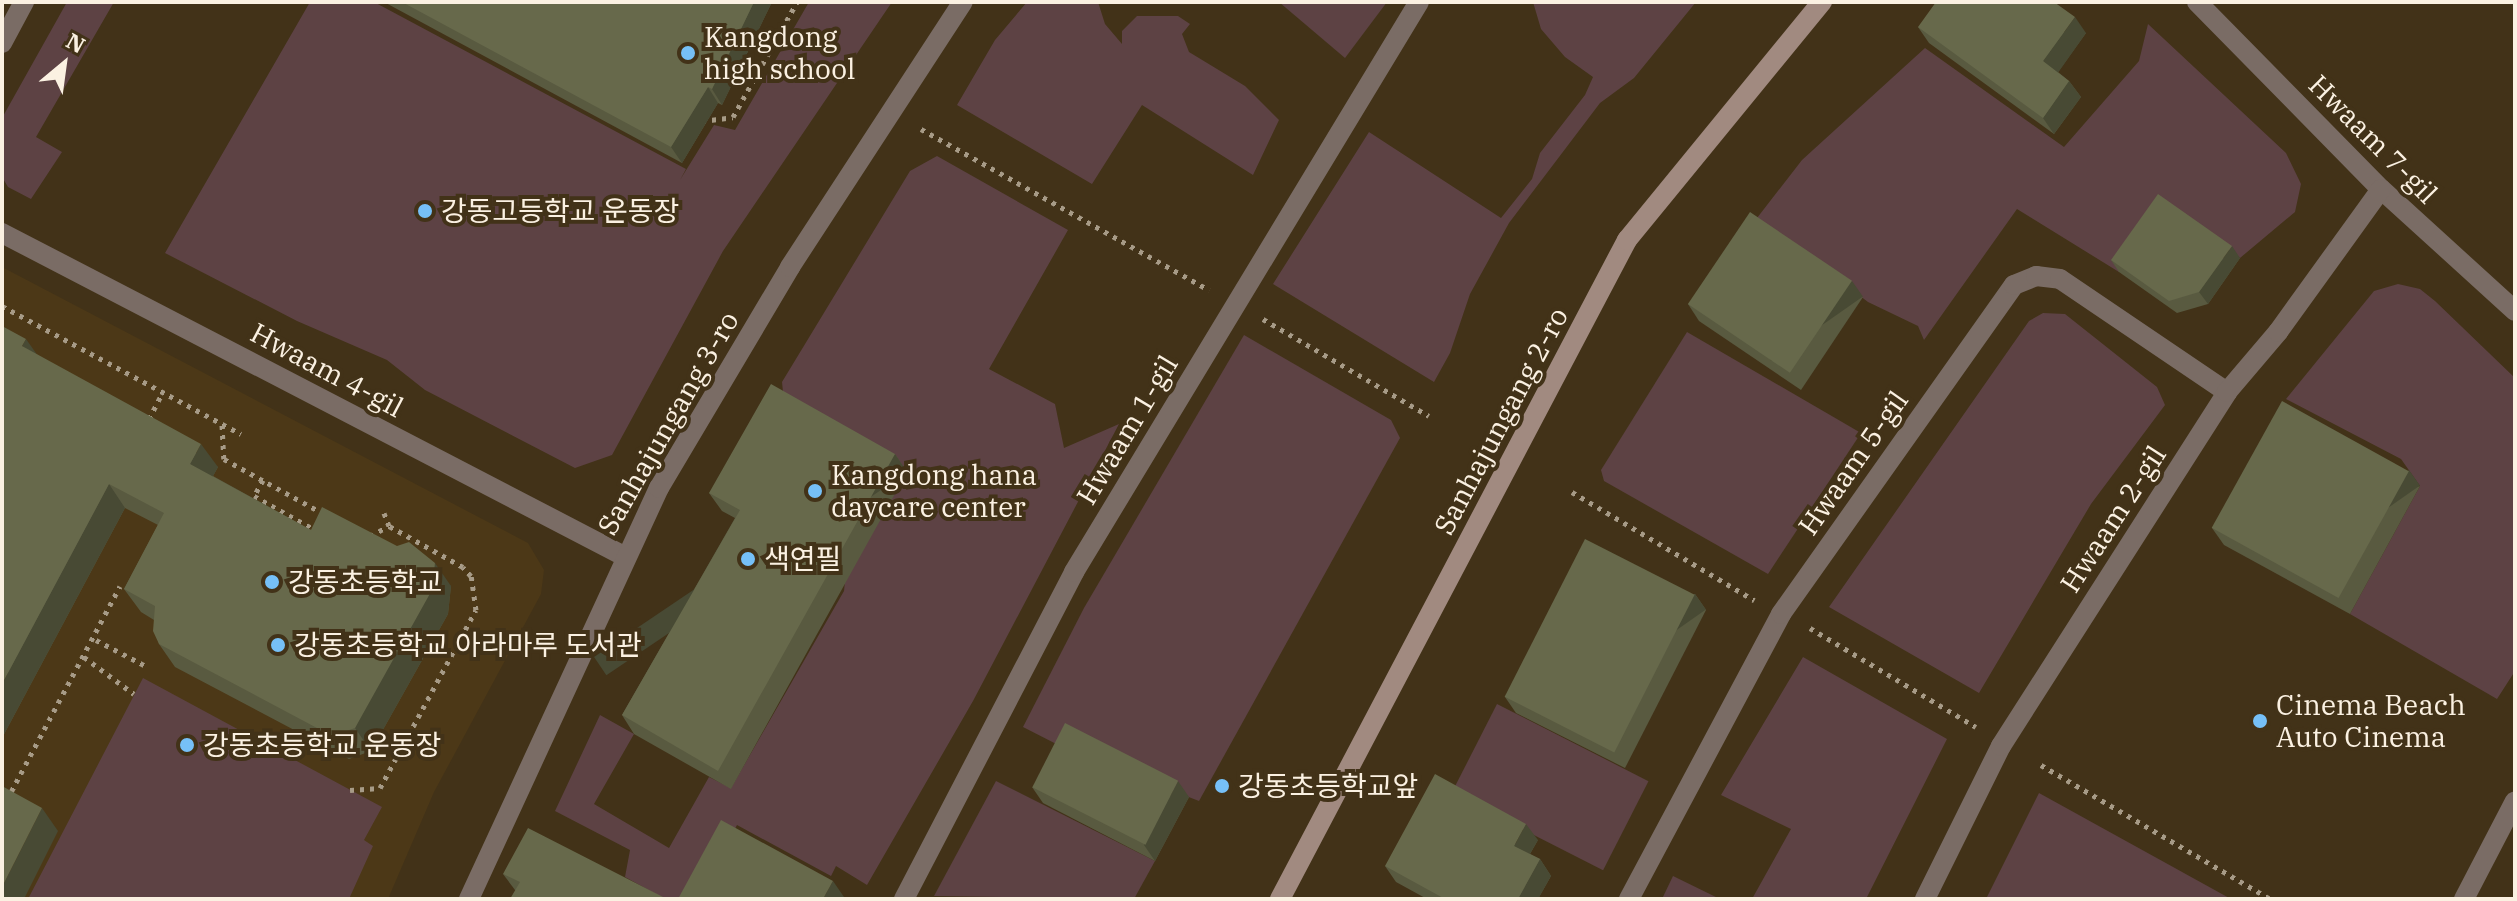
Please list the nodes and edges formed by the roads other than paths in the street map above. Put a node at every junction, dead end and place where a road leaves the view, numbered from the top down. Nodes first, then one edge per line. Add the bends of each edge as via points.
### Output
1 (24, 2) edge
2 (963, 2) edge
3 (1419, 2) edge
4 (1822, 2) edge
5 (2197, 2) edge
6 (2, 43) edge
7 (2381, 189) junction
8 (2, 233) edge
9 (2515, 311) edge
10 (2227, 392) junction
11 (624, 556) junction
12 (2515, 801) edge
13 (469, 899) edge
14 (904, 899) edge
15 (1280, 899) edge
16 (1629, 899) edge
17 (1925, 899) edge
18 (2464, 899) edge

1 - 6 street
2 - 11 street, Sanhajungang 3-ro via 790,267
3 - 14 street, Hwaam 1-gil via 1074,572
4 - 15 main road, Sanhajungang 2-ro via 1627,240
5 - 7 street, Hwaam 7-gil
7 - 9 street, Hwaam 7-gil
7 - 10 street, Hwaam 2-gil via 2278,332
8 - 11 street, Hwaam 4-gil
10 - 16 street, Hwaam 5-gil via 2060,279 2036,276 2014,285 1781,614
10 - 17 street, Hwaam 2-gil via 2001,746
11 - 13 street, Sanhajungang 3-ro
12 - 18 street

